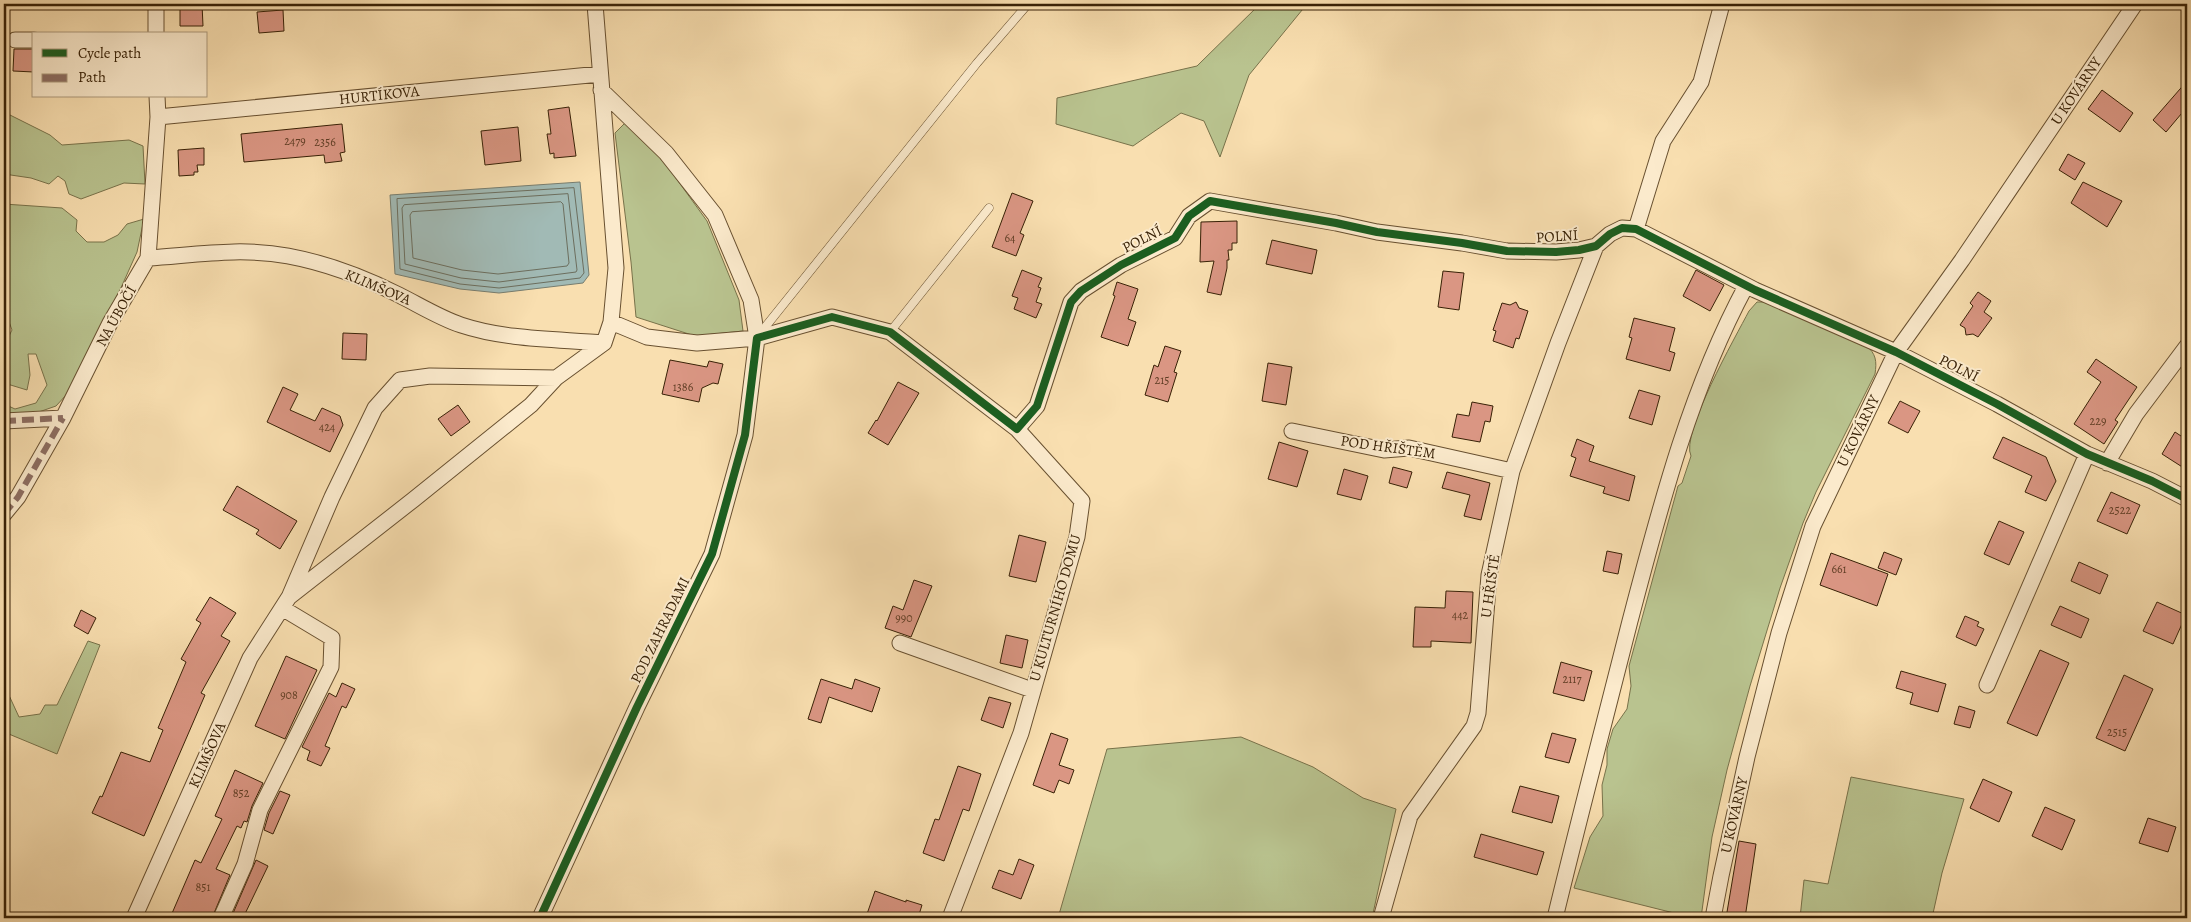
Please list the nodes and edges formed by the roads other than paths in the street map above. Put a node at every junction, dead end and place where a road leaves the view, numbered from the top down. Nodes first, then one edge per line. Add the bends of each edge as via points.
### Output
1 (156, 4) edge
2 (595, 4) edge
3 (1028, 4) edge
4 (1722, 4) edge
5 (2135, 4) edge
6 (156, 32) edge
7 (15, 40) dead end
8 (32, 40) edge
9 (600, 74) junction
10 (601, 90) junction
11 (157, 98) edge
12 (158, 117) junction
13 (989, 208) dead end
14 (1636, 229) junction
15 (1596, 246) junction
16 (148, 258) junction
17 (1746, 286) junction
18 (611, 322) junction
19 (890, 332) junction
20 (757, 338) junction
21 (604, 343) junction
22 (2187, 346) edge
23 (1896, 352) junction
24 (556, 378) junction
25 (64, 418) junction
26 (4, 421) edge
27 (1017, 429) junction
28 (1292, 431) dead end
29 (2088, 454) junction
30 (2108, 463) junction
31 (1512, 471) junction
32 (2187, 499) edge
33 (4, 514) edge
34 (286, 602) junction
35 (900, 643) dead end
36 (1987, 685) dead end
37 (1032, 690) junction
38 (134, 918) edge
39 (221, 918) edge
40 (540, 918) edge
41 (950, 918) edge
42 (1381, 918) edge
43 (1555, 918) edge
44 (1713, 918) edge

1 - 6 street
2 - 9 street
3 - 20 lane
4 - 14 street via 1701,82 1663,141
5 - 23 street, U KOVÁRNY
7 - 8 street
9 - 10 street
9 - 12 street, HURTÍKOVA
10 - 18 street via 616,268
10 - 20 street, POD ZAHRADAMI via 666,153 715,215 751,300
11 - 12 street, NA ÚBOČÍ
12 - 16 street, NA ÚBOČÍ
13 - 19 lane
14 - 15 street, POLNÍ via 1622,228
14 - 17 street, POLNÍ
15 - 27 street, POLNÍ via 1556,252 1507,252 1210,201 1188,216 1175,238 1121,265 1080,291 1071,302 1038,406
15 - 31 street, U HŘIŠTĚ
16 - 21 street, KLIMŠOVA via 249,250 289,256 321,264 376,285 461,325 514,336
16 - 25 street, NA ÚBOČÍ via 110,323
17 - 23 street, POLNÍ
17 - 43 street via 1700,385 1650,545
18 - 20 street, U KULTURNÍHO DOMU via 647,337 697,343
18 - 21 street
19 - 20 street, U KULTURNÍHO DOMU via 832,318
19 - 27 street, U KULTURNÍHO DOMU
20 - 40 street, POD ZAHRADAMI via 745,435 712,554
21 - 24 street, KLIMŠOVA
22 - 30 street via 2136,414
23 - 29 street, POLNÍ
23 - 44 street, U KOVÁRNY via 1813,526 1779,633
24 - 34 street, KLIMŠOVA via 524,411
24 - 34 street, KLIMŠOVA via 430,376 400,380 375,408
25 - 26 street
25 - 33 street, NA ÚBOČÍ via 18,497
27 - 37 street, U KULTURNÍHO DOMU via 1082,500 1077,537
28 - 31 street, POD HŘIŠTĚM via 1384,450 1409,448
29 - 30 street, POLNÍ
29 - 36 street
30 - 32 street, POLNÍ
31 - 42 street, U HŘIŠTĚ via 1489,575 1478,713 1474,726 1410,816
34 - 38 street, KLIMŠOVA via 250,658
34 - 39 street via 332,638 331,667 260,810 245,864
35 - 37 street, U KULTURNÍHO DOMU
37 - 41 street, U KULTURNÍHO DOMU via 1021,733

